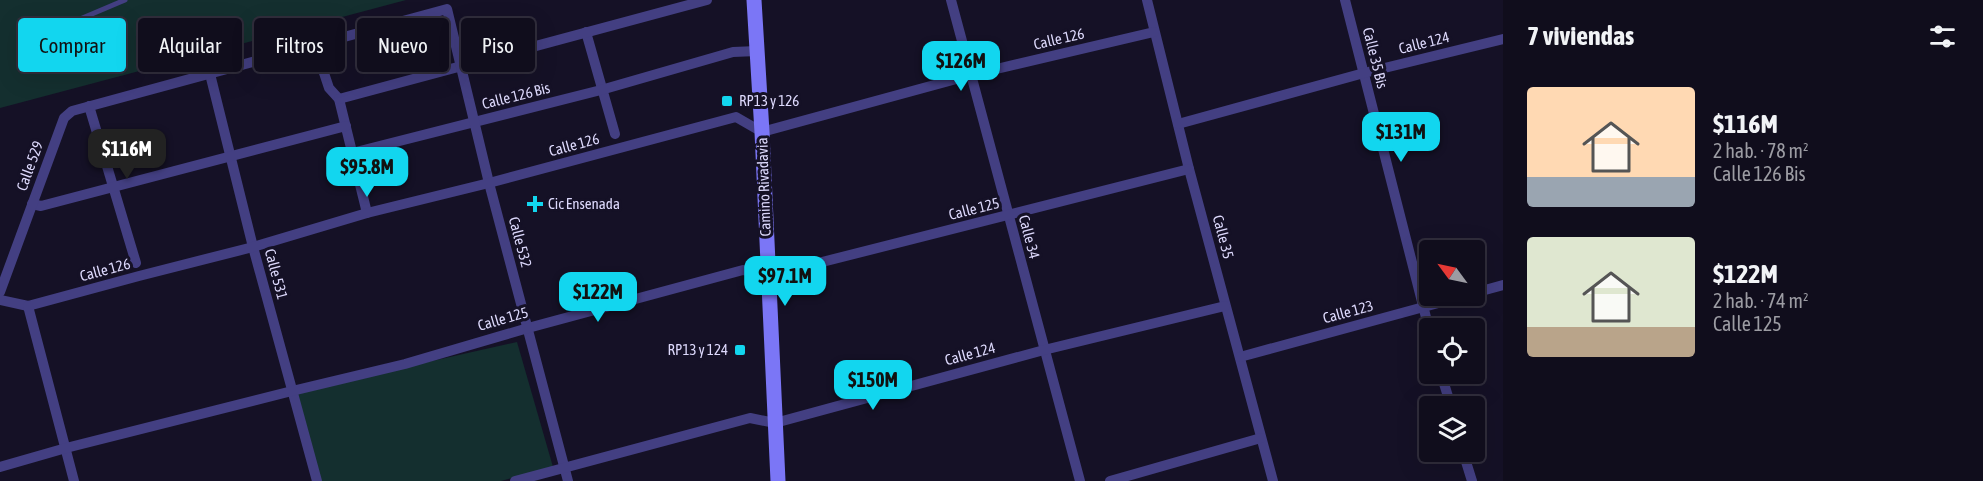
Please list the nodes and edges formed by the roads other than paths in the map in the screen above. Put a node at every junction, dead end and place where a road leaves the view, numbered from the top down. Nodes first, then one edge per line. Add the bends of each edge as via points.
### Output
1 (125, 0) edge
2 (708, 0) edge
3 (754, 0) edge
4 (951, 0) edge
5 (1147, 0) edge
6 (1345, 0) edge
7 (82, 18) edge
8 (586, 32) junction
9 (1154, 32) junction
10 (345, 38) edge
11 (1503, 39) edge
12 (757, 51) junction
13 (254, 62) edge
14 (460, 66) junction
15 (324, 72) edge
16 (1364, 73) junction
17 (210, 74) junction
18 (971, 75) junction
19 (601, 90) junction
20 (339, 99) junction
21 (89, 106) junction
22 (474, 122) junction
23 (1178, 124) junction
24 (346, 126) junction
25 (762, 132) junction
26 (615, 134) dead end
27 (352, 153) junction
28 (230, 157) junction
29 (1189, 168) junction
30 (489, 183) junction
31 (114, 187) junction
32 (32, 204) junction
33 (367, 213) junction
34 (1008, 216) junction
35 (253, 247) junction
36 (136, 262) dead end
37 (767, 276) junction
38 (1503, 285) edge
39 (1485, 290) edge
40 (0, 292) edge
41 (0, 300) edge
42 (28, 306) junction
43 (1225, 306) junction
44 (1426, 306) edge
45 (1422, 307) junction
46 (1425, 318) edge
47 (528, 327) junction
48 (1044, 350) junction
49 (1240, 357) junction
50 (292, 390) junction
51 (775, 423) junction
52 (1261, 438) junction
53 (66, 448) junction
54 (1467, 462) edge
55 (0, 467) edge
56 (564, 468) junction
57 (74, 481) edge
58 (317, 481) edge
59 (515, 481) edge
60 (568, 481) edge
61 (777, 481) edge
62 (1080, 481) edge
63 (1110, 481) edge
64 (1273, 481) edge
65 (1472, 481) edge

1 - 7 lane
2 - 8 street
3 - 12 main road, Camino Rivadavia
4 - 18 street, Calle 34
5 - 9 street, Calle 35
6 - 16 street, Calle 35 Bis
8 - 14 street
8 - 19 street
9 - 18 street, Calle 126
9 - 23 street, Calle 35
10 - 14 street, Calle 532 via 447,9
11 - 16 street, Calle 124
12 - 19 street, Calle 126 Bis via 733,52
12 - 25 main road, Camino Rivadavia
13 - 17 street
14 - 20 street
14 - 22 street, Calle 532
15 - 20 street via 329,88
16 - 23 street, Calle 124
16 - 45 street, Calle 35 Bis
17 - 21 street
17 - 28 street, Calle 531
18 - 25 street, Calle 126
18 - 34 street, Calle 34
19 - 22 street, Calle 126 Bis
19 - 26 street
20 - 24 street
21 - 31 street
21 - 32 street, Calle 529 via 64,118
22 - 27 street, Calle 126 Bis
22 - 30 street, Calle 532
23 - 29 street, Calle 35
24 - 27 street
24 - 28 street
25 - 30 street, Calle 126 via 736,117
25 - 37 main road, Camino Rivadavia
27 - 33 street
28 - 31 street
28 - 35 street, Calle 531
29 - 34 street, Calle 125
29 - 43 street, Calle 35
30 - 33 street, Calle 126
30 - 47 street, Calle 532
31 - 32 street via 41,206
31 - 36 street
32 - 40 street, Calle 529
33 - 35 street, Calle 126
34 - 37 street, Calle 125
34 - 48 street, Calle 34
35 - 42 street, Calle 126
35 - 50 street, Calle 531
37 - 47 street, Calle 125 via 743,270
37 - 51 main road, Camino Rivadavia
38 - 39 street
41 - 42 street, Calle 126
42 - 53 street
43 - 48 street, Calle 124
43 - 49 street, Calle 35
44 - 45 street, Calle 123
45 - 46 street, Calle 35 Bis
45 - 49 street, Calle 123
47 - 50 street, Calle 125 via 405,364
47 - 56 street, Calle 532
48 - 51 street, Calle 124
48 - 62 street, Calle 34
49 - 52 street, Calle 35
50 - 53 street, Calle 125
50 - 58 street, Calle 531
51 - 56 street, Calle 124 via 750,418
51 - 61 main road, Camino Rivadavia
52 - 63 street
52 - 64 street, Calle 35
53 - 55 street, Calle 125
53 - 57 street
54 - 65 street
56 - 59 street, Calle 124
56 - 60 street, Calle 532

